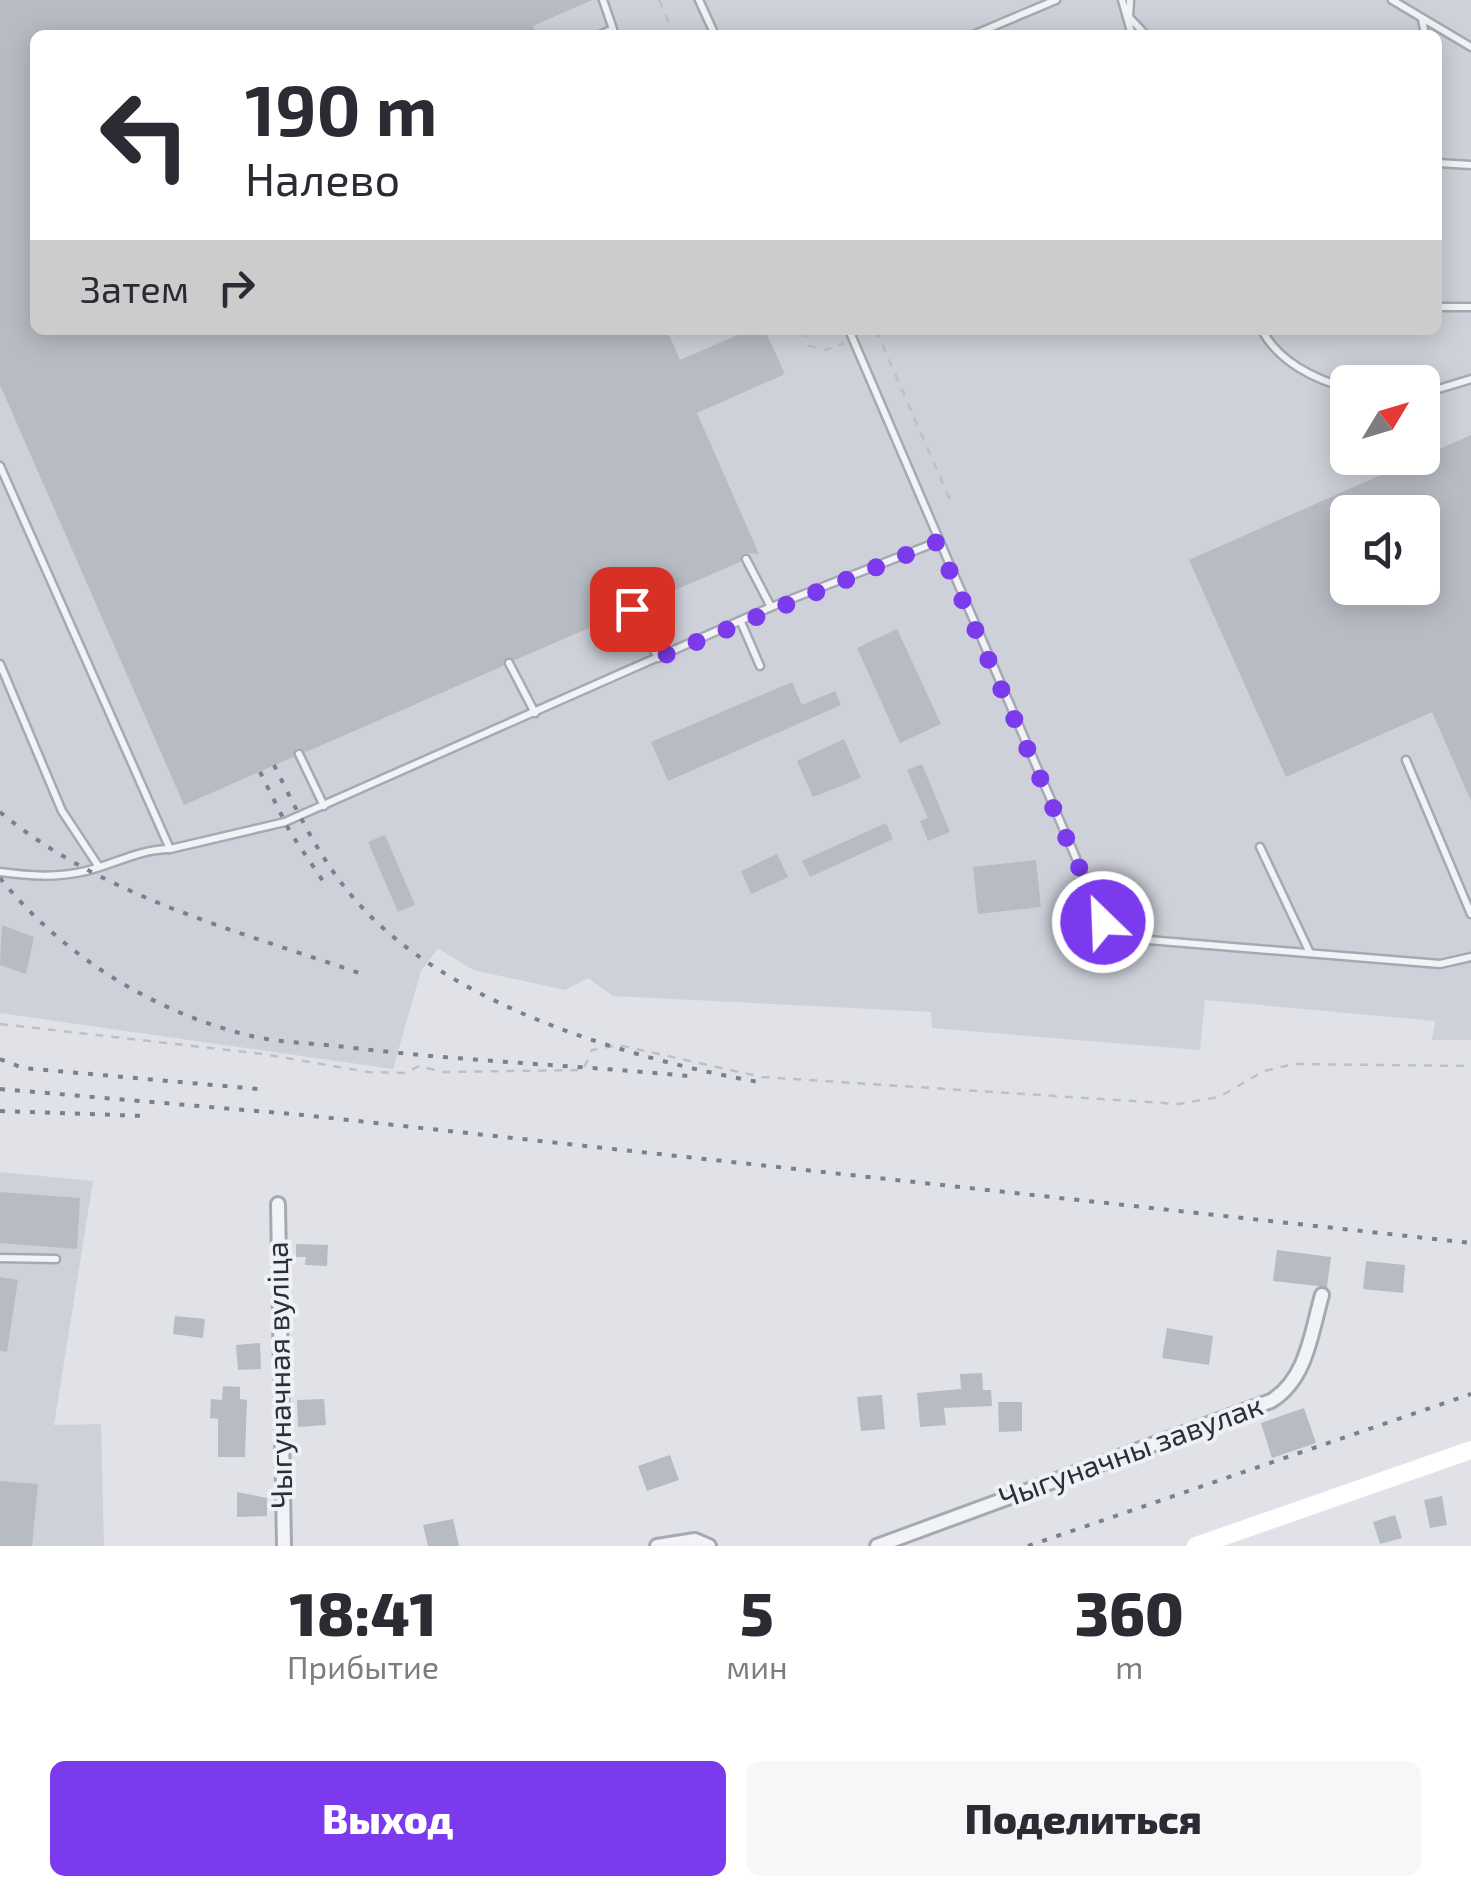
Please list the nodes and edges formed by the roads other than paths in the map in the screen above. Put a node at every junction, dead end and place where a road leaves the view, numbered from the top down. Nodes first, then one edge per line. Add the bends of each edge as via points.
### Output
1 (603, 0) edge
2 (699, 0) edge
3 (1056, 0) edge
4 (1122, 0) edge
5 (1130, 0) edge
6 (1392, 0) edge
7 (1129, 17) junction
8 (1422, 18) junction
9 (609, 30) edge
10 (713, 30) edge
11 (985, 30) edge
12 (1131, 30) edge
13 (1141, 30) edge
14 (1424, 30) edge
15 (1471, 46) edge
16 (1442, 163) edge
17 (1471, 165) edge
18 (1442, 307) edge
19 (1471, 307) edge
20 (851, 335) edge
21 (1265, 335) edge
22 (1471, 379) edge
23 (1330, 384) edge
24 (1440, 388) edge
25 (0, 466) edge
26 (937, 542) junction
27 (746, 559) dead end
28 (771, 607) junction
29 (632, 609) dead end
30 (742, 622) junction
31 (658, 658) junction
32 (509, 663) dead end
33 (0, 664) edge
34 (760, 666) dead end
35 (534, 713) junction
36 (300, 754) dead end
37 (1406, 760) dead end
38 (324, 806) junction
39 (1260, 846) dead end
40 (170, 849) junction
41 (99, 867) junction
42 (0, 872) edge
43 (1471, 914) edge
44 (1310, 954) junction
45 (1471, 957) edge
46 (278, 1204) dead end
47 (0, 1258) edge
48 (56, 1258) dead end
49 (1322, 1294) dead end
50 (1471, 1450) edge
51 (284, 1546) edge
52 (656, 1546) edge
53 (709, 1546) edge
54 (877, 1546) edge
55 (1196, 1546) edge

1 - 9 lane
2 - 10 lane
3 - 11 lane
4 - 7 lane
5 - 7 lane
6 - 8 lane
7 - 12 lane
7 - 13 lane
8 - 14 lane
8 - 15 lane
16 - 17 lane
18 - 19 lane
20 - 26 lane
21 - 23 lane
22 - 24 lane
25 - 40 lane
26 - 28 lane
26 - 44 lane via 1103,922 1136,939
27 - 28 lane
28 - 30 lane
29 - 31 lane
30 - 31 lane
30 - 34 lane
31 - 35 lane
32 - 35 lane
33 - 41 lane via 62,811
35 - 38 lane
36 - 38 lane
37 - 43 lane
38 - 40 lane
39 - 44 lane
40 - 41 lane
41 - 42 lane via 41,878
44 - 45 lane via 1440,964
46 - 51 street, Чыгуначная вуліца
47 - 48 lane
49 - 54 street, Чыгуначны завулак via 1298,1375 1271,1401
50 - 55 street
52 - 53 street via 695,1540

